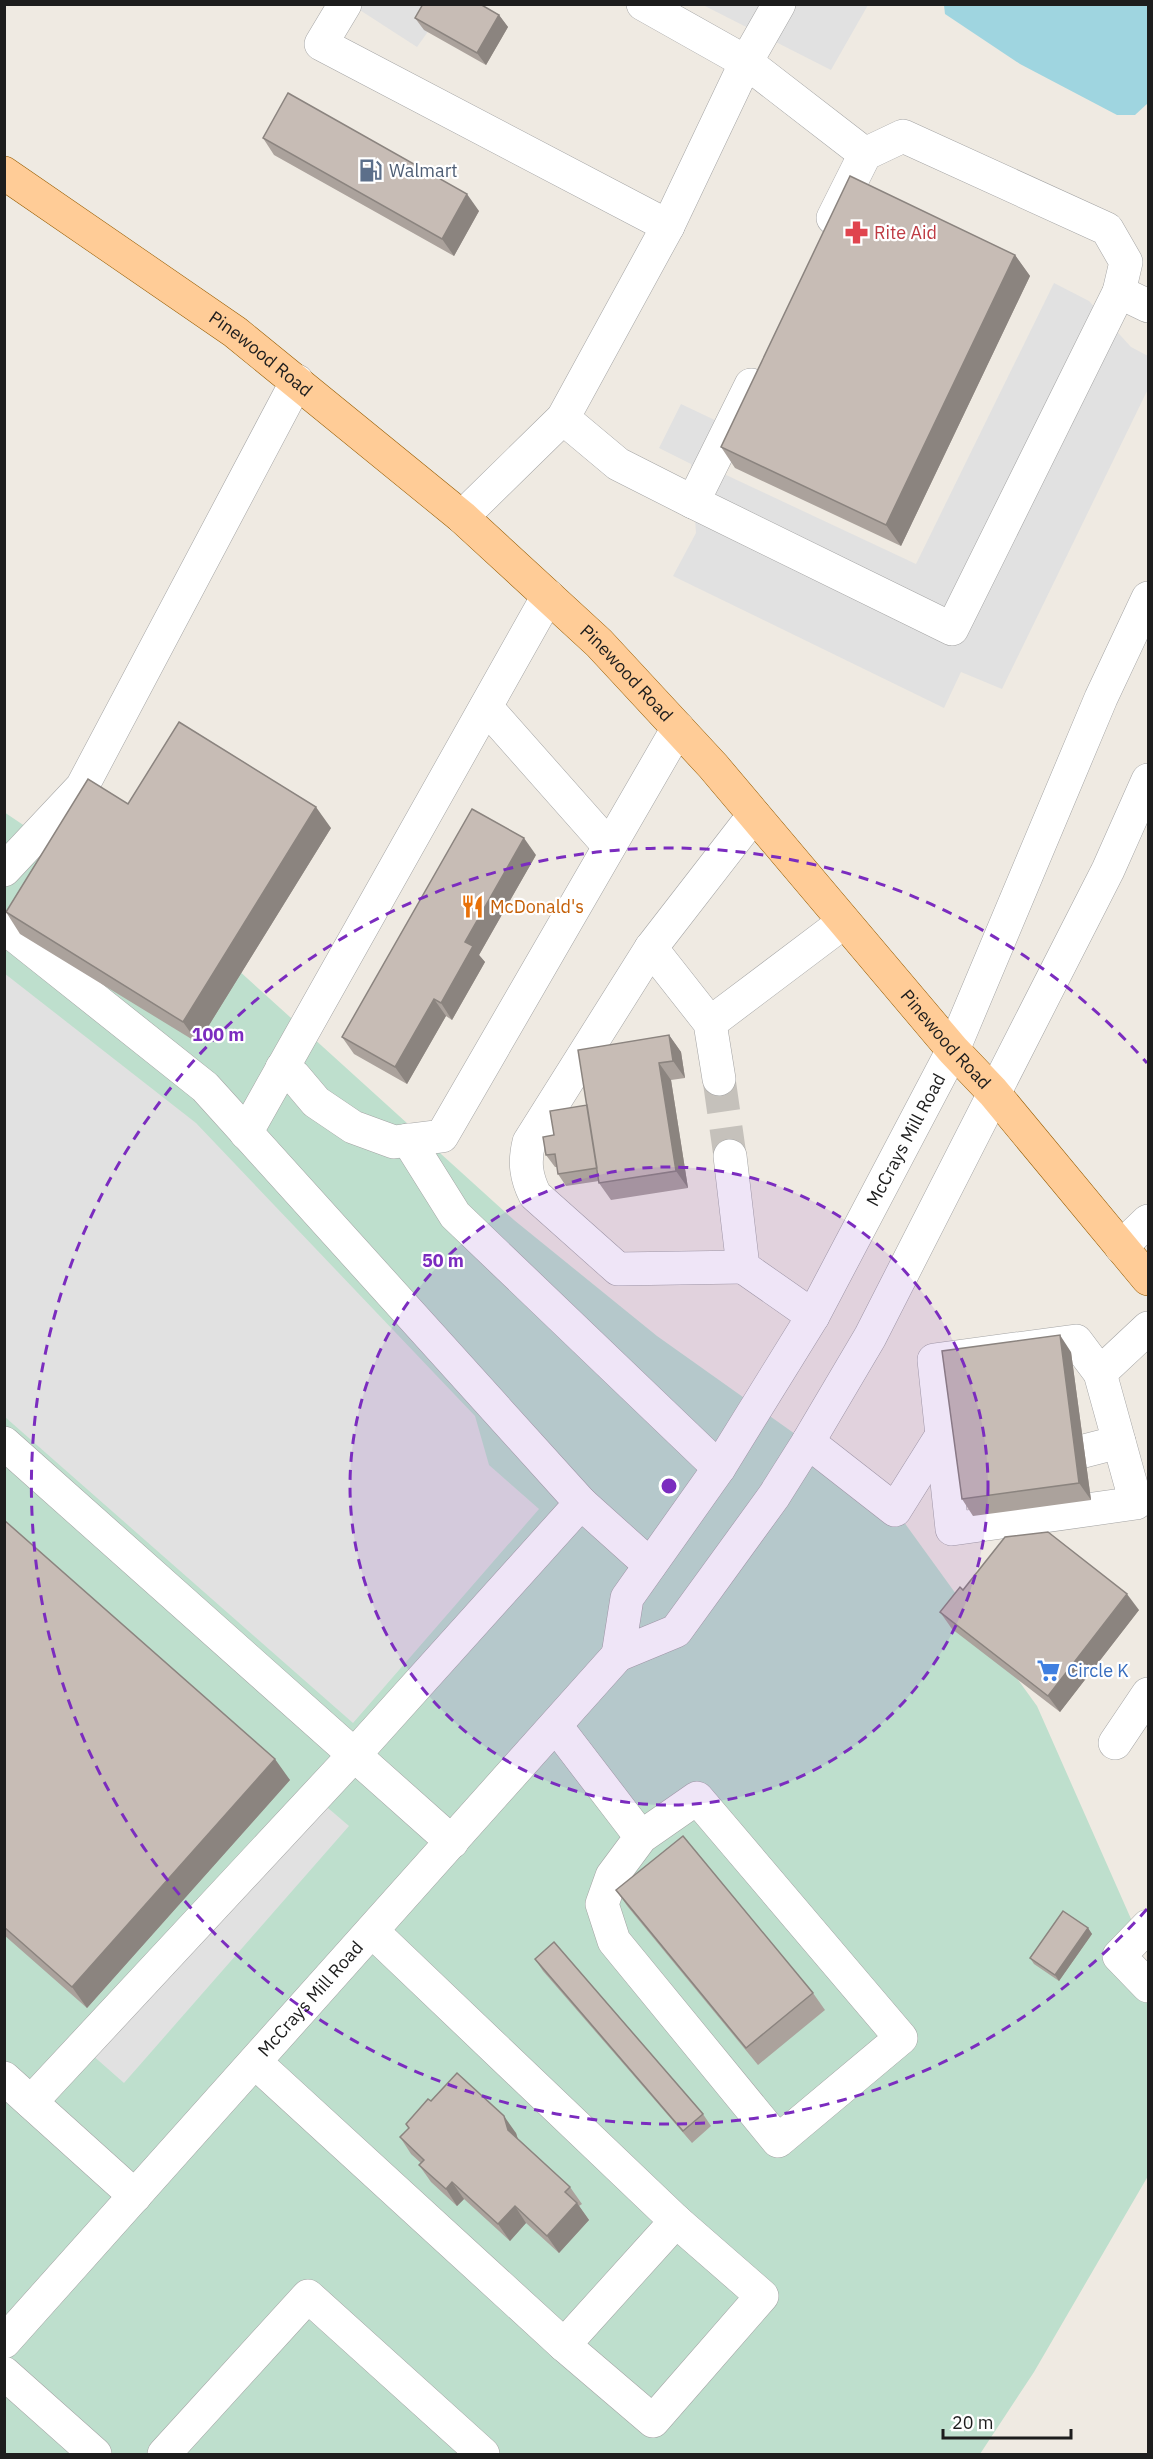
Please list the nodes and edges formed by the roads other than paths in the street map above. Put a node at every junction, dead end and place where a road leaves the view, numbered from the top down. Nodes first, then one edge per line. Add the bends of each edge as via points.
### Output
1 (345, 4) edge
2 (643, 4) edge
3 (779, 4) edge
4 (746, 62) junction
5 (865, 154) junction
6 (4, 172) edge
7 (668, 226) junction
8 (818, 249) edge
9 (1119, 292) junction
10 (1149, 306) edge
11 (766, 354) edge
12 (297, 381) junction
13 (563, 418) junction
14 (693, 502) junction
15 (462, 517) junction
16 (548, 596) junction
17 (1149, 598) edge
18 (486, 707) junction
19 (678, 728) junction
20 (1149, 780) edge
21 (754, 815) junction
22 (609, 846) junction
23 (4, 870) edge
24 (844, 922) junction
25 (4, 927) edge
26 (651, 948) junction
27 (710, 1023) junction
28 (953, 1050) junction
29 (282, 1068) junction
30 (719, 1079) tunnel mouth
31 (993, 1092) junction
32 (246, 1132) junction
33 (408, 1140) junction
34 (730, 1156) tunnel mouth
35 (1149, 1221) edge
36 (1122, 1247) junction
37 (743, 1267) junction
38 (1149, 1279) edge
39 (813, 1316) junction
40 (1149, 1328) edge
41 (1093, 1382) junction
42 (946, 1414) junction
43 (808, 1442) junction
44 (1119, 1442) junction
45 (4, 1443) edge
46 (1084, 1450) dead end
47 (719, 1468) junction
48 (581, 1503) junction
49 (1142, 1507) edge
50 (650, 1565) junction
51 (618, 1655) junction
52 (1149, 1694) edge
53 (556, 1726) junction
54 (1115, 1743) dead end
55 (355, 1754) junction
56 (641, 1837) junction
57 (452, 1842) junction
58 (1149, 1926) edge
59 (372, 1931) junction
60 (1149, 1986) edge
61 (255, 2062) junction
62 (4, 2078) edge
63 (31, 2102) junction
64 (135, 2196) junction
65 (676, 2221) junction
66 (4, 2342) edge
67 (564, 2345) junction
68 (4, 2373) edge
69 (176, 2450) edge
70 (95, 2454) edge
71 (483, 2454) edge

1 - 7 street via 321,44
2 - 4 street
3 - 4 street
4 - 5 street
4 - 7 street
5 - 8 street
5 - 9 street via 903,136 1107,229 1126,262
6 - 12 main road, Pinewood Road via 227,326
7 - 13 street
9 - 10 street
9 - 14 street via 952,629
11 - 14 street
12 - 15 main road, Pinewood Road
12 - 23 street via 82,787
13 - 14 street via 618,464
13 - 15 street
15 - 16 main road, Pinewood Road
16 - 18 street
16 - 19 main road, Pinewood Road via 599,643
17 - 28 street, McCrays Mill Road via 1101,698
18 - 22 street
18 - 29 street
19 - 21 main road, Pinewood Road
19 - 22 street
20 - 31 street, McCrays Mill Road via 1108,870
21 - 24 main road, Pinewood Road
21 - 26 street
22 - 33 street via 442,1136
24 - 27 street
24 - 28 main road, Pinewood Road
25 - 32 street via 206,1087
26 - 27 street
26 - 37 street via 529,1142 525,1159 528,1182 535,1195 618,1269
27 - 30 street
28 - 31 main road, Pinewood Road
28 - 39 street, McCrays Mill Road
29 - 32 street
29 - 33 street via 316,1102 353,1127 394,1142
31 - 36 main road, Pinewood Road
31 - 43 street, McCrays Mill Road via 870,1337
32 - 48 street
33 - 47 street via 456,1215
34 - 37 street
35 - 36 street
36 - 38 main road, Pinewood Road
37 - 39 street
39 - 47 street, McCrays Mill Road
40 - 41 street
41 - 42 street via 1076,1341 934,1360
41 - 44 street
42 - 43 street via 896,1510
42 - 49 street via 956,1467 952,1529
43 - 51 street, McCrays Mill Road via 774,1496 676,1631
44 - 46 street
44 - 49 street
45 - 55 street
47 - 50 street, McCrays Mill Road
48 - 50 street
48 - 55 street
50 - 51 street, McCrays Mill Road via 627,1599
51 - 53 street, McCrays Mill Road
52 - 54 street
53 - 56 street
53 - 57 street, McCrays Mill Road
55 - 57 street
55 - 63 street
56 - 56 street via 612,1876 602,1904 614,1941 778,2141 901,2038 697,1798
57 - 59 street, McCrays Mill Road
58 - 60 street via 1119,1956
59 - 61 street, McCrays Mill Road
59 - 65 street
61 - 64 street, McCrays Mill Road
61 - 67 street
62 - 63 street
63 - 64 street
64 - 66 street, McCrays Mill Road
65 - 67 street
65 - 67 street via 762,2296 653,2421
68 - 70 street
69 - 71 street via 308,2296

